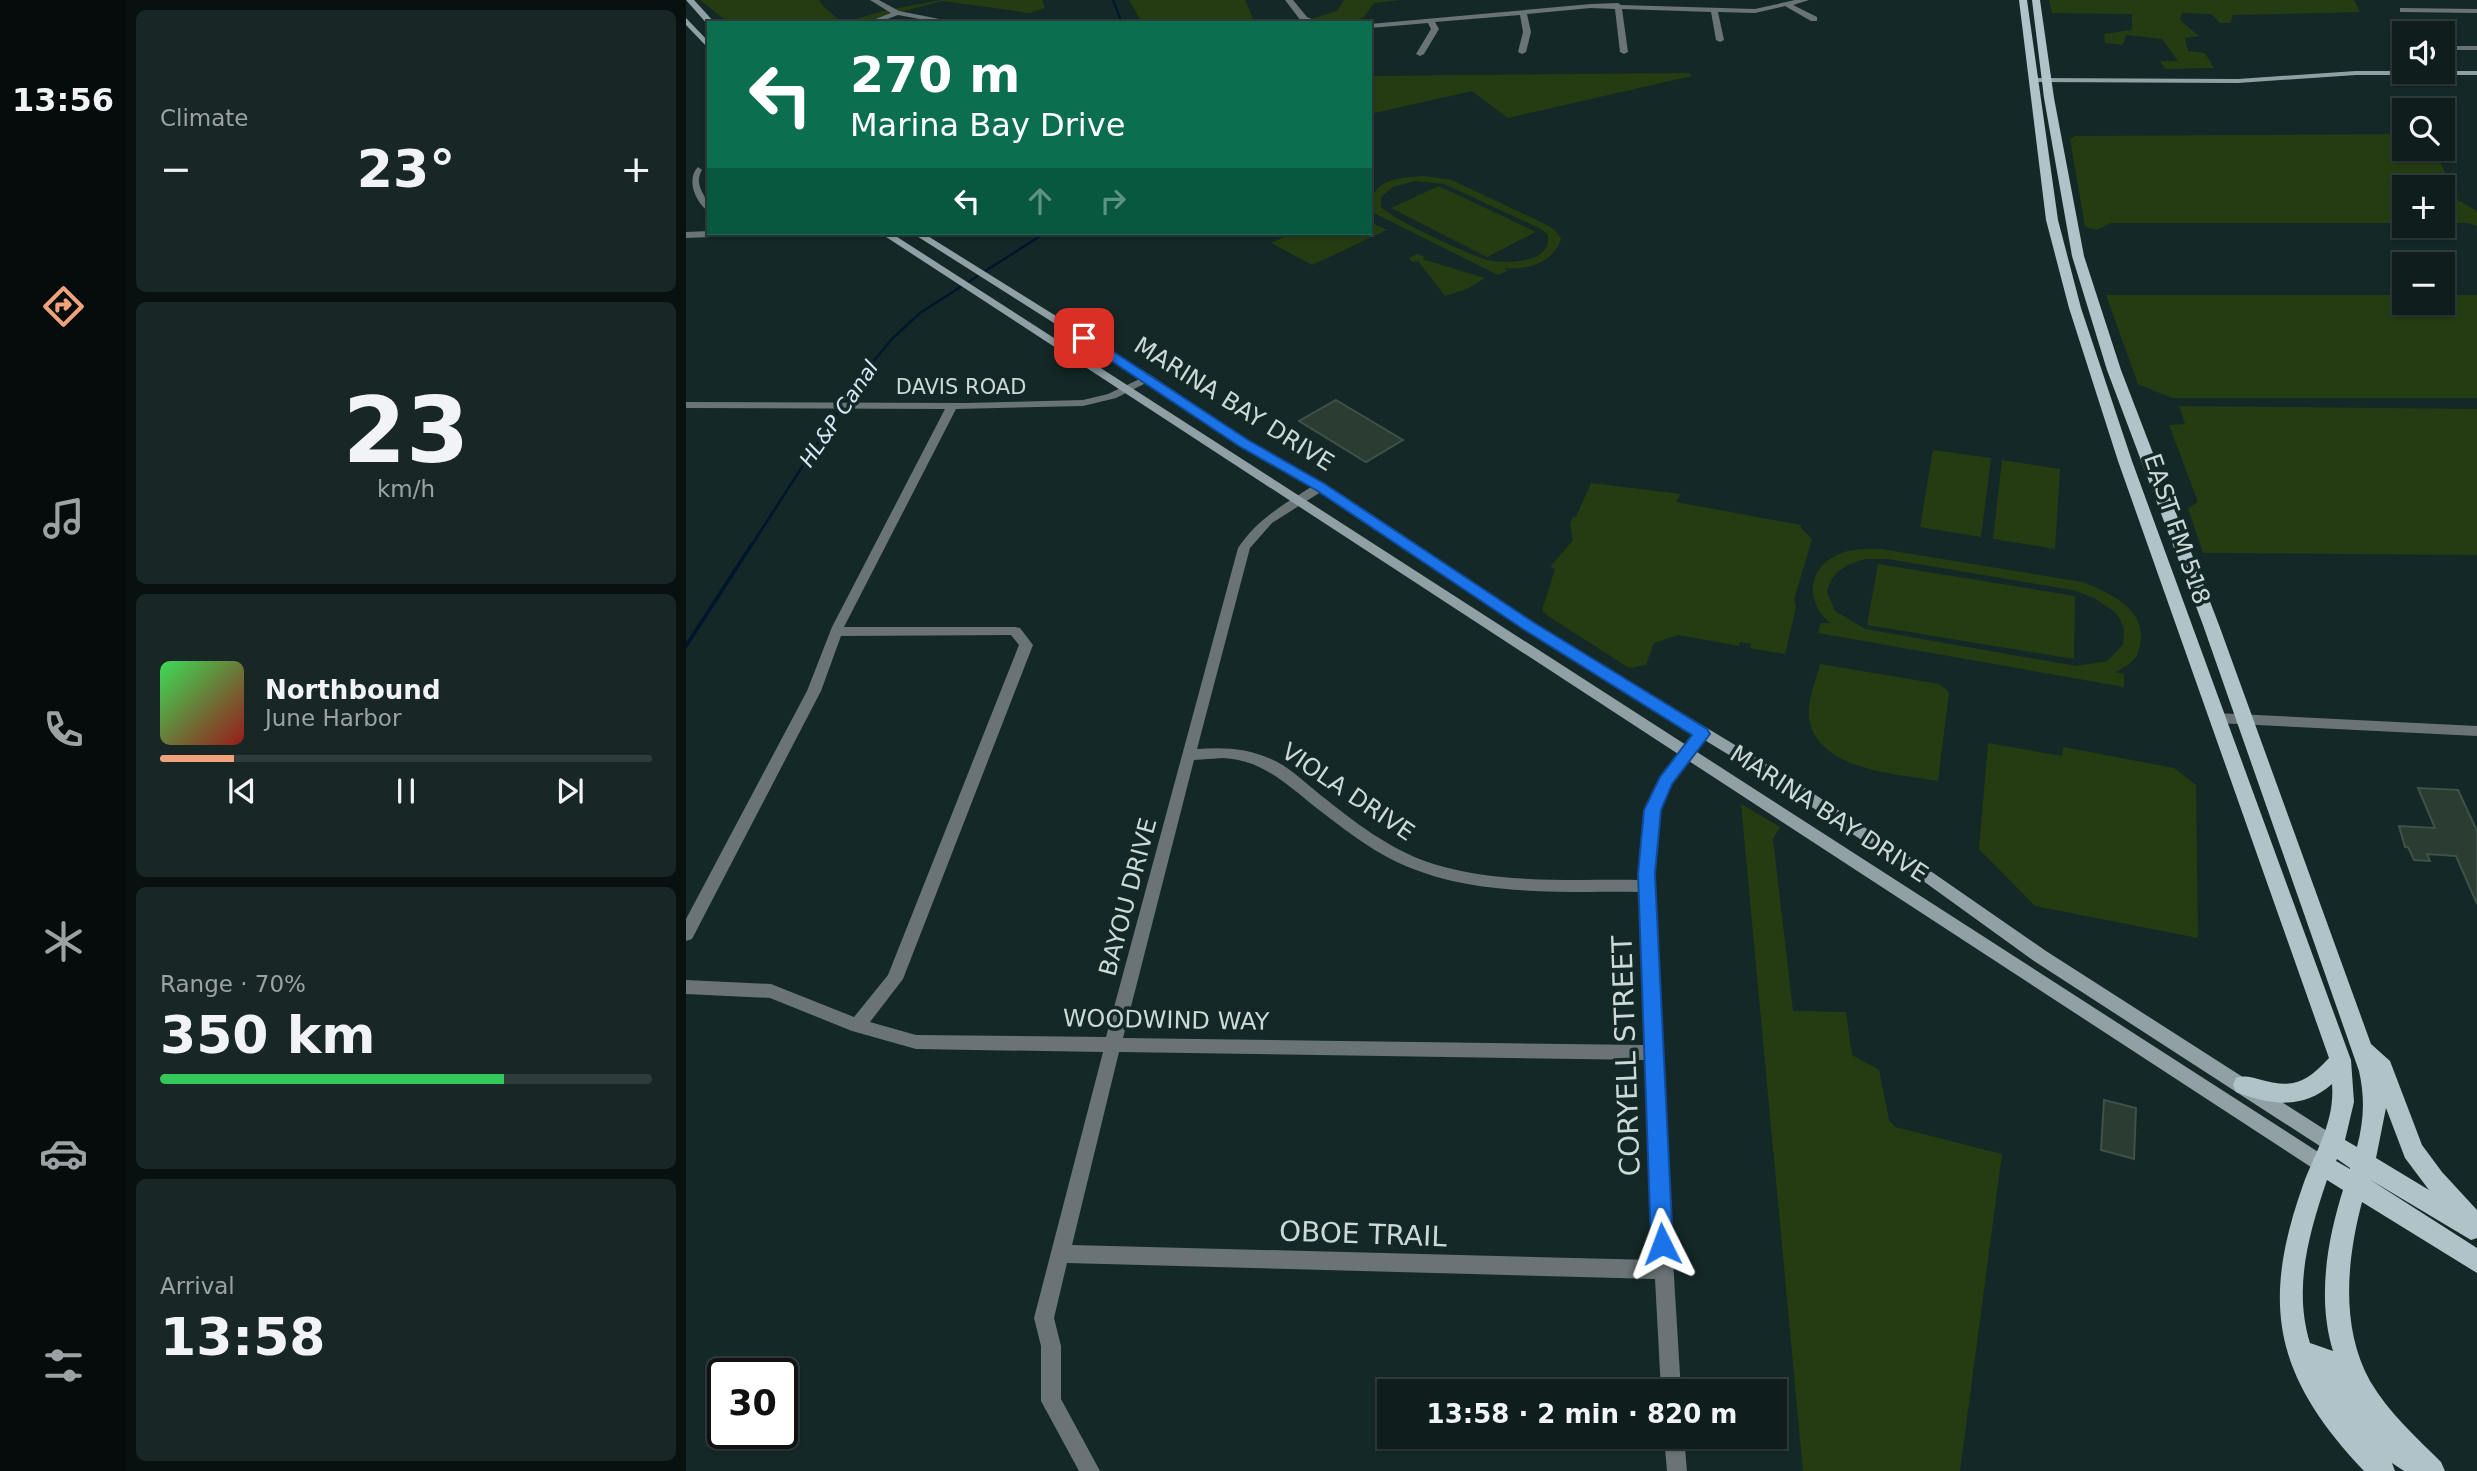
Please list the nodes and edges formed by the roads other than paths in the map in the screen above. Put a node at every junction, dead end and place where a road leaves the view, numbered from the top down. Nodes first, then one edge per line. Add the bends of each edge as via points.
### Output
1 (690, 0) edge
2 (874, 0) edge
3 (1289, 0) edge
4 (1805, 0) edge
5 (2023, 0) edge
6 (2036, 0) edge
7 (1567, 4) edge
8 (1618, 5) junction
9 (1788, 5) junction
10 (1714, 9) junction
11 (2403, 10) dead end
12 (2477, 11) edge
13 (1523, 12) junction
14 (897, 13) junction
15 (1814, 19) dead end
16 (686, 20) edge
17 (709, 21) edge
18 (875, 21) edge
19 (944, 21) edge
20 (1310, 21) edge
21 (1431, 21) junction
22 (1372, 26) edge
23 (2027, 26) junction
24 (2040, 27) junction
25 (707, 33) edge
26 (699, 35) junction
27 (1720, 40) dead end
28 (707, 45) edge
29 (2455, 48) edge
30 (2477, 48) edge
31 (1522, 52) dead end
32 (1624, 52) dead end
33 (1420, 54) dead end
34 (2477, 74) edge
35 (2034, 82) junction
36 (2048, 82) junction
37 (2042, 148) junction
38 (2059, 150) junction
39 (691, 174) edge
40 (707, 206) edge
41 (2052, 220) junction
42 (2071, 222) junction
43 (707, 234) edge
44 (686, 235) edge
45 (921, 235) edge
46 (888, 236) edge
47 (2075, 308) junction
48 (2095, 309) junction
49 (1041, 310) junction
50 (1018, 321) junction
51 (2094, 368) junction
52 (2114, 370) junction
53 (1148, 378) junction
54 (1126, 389) junction
55 (686, 405) edge
56 (952, 406) junction
57 (1208, 419) junction
58 (1190, 429) junction
59 (1244, 443) junction
60 (1222, 452) junction
61 (2148, 460) junction
62 (2125, 461) junction
63 (1320, 487) junction
64 (1298, 500) junction
65 (1402, 544) junction
66 (1384, 555) junction
67 (2183, 625) junction
68 (2211, 625) junction
69 (1528, 626) junction
70 (836, 632) junction
71 (1509, 637) junction
72 (2216, 718) junction
73 (2245, 720) junction
74 (2477, 731) edge
75 (1702, 734) junction
76 (1687, 752) junction
77 (1191, 755) junction
78 (1647, 886) junction
79 (686, 934) edge
80 (686, 987) edge
81 (858, 1025) junction
82 (1114, 1044) junction
83 (2362, 1049) junction
84 (1654, 1054) junction
85 (2340, 1060) junction
86 (2244, 1085) junction
87 (2328, 1154) junction
88 (2360, 1173) junction
89 (2477, 1227) edge
90 (2477, 1232) edge
91 (1061, 1254) junction
92 (2477, 1261) edge
93 (1663, 1270) junction
94 (2300, 1354) junction
95 (1670, 1379) edge
96 (1675, 1449) edge
97 (1090, 1471) edge
98 (1677, 1471) edge
99 (2382, 1471) edge
100 (2430, 1471) edge

1 - 17 main road
2 - 14 street
3 - 20 street
4 - 9 street
5 - 23 main road, EAST FM 518
6 - 24 main road, EAST FM 518
7 - 8 street
7 - 13 street
8 - 10 street
8 - 32 street
9 - 10 street via 1755,11
9 - 15 street
10 - 27 street
11 - 12 street
13 - 21 street
13 - 31 street via 1527,20
14 - 18 street
14 - 19 street
16 - 26 main road
21 - 22 street
21 - 33 street via 1435,29
23 - 24 main road
23 - 35 main road, EAST FM 518
24 - 36 main road, EAST FM 518
25 - 26 main road
26 - 28 main road
29 - 30 street
34 - 36 main road via 2356,73 2179,85
35 - 36 main road
35 - 37 main road, EAST FM 518
36 - 38 main road, EAST FM 518
37 - 38 main road
37 - 41 main road, EAST FM 518
38 - 42 main road, EAST FM 518
39 - 40 street via 692,184
41 - 42 main road
41 - 47 main road, EAST FM 518
42 - 48 main road, EAST FM 518
43 - 44 street
45 - 49 main road, MARINA BAY DRIVE
46 - 50 main road, MARINA BAY DRIVE
47 - 48 main road
47 - 51 main road, EAST FM 518
48 - 52 main road, EAST FM 518
49 - 50 main road
49 - 53 main road, MARINA BAY DRIVE
50 - 54 main road, MARINA BAY DRIVE
51 - 52 main road
51 - 62 main road, EAST FM 518
52 - 61 main road, EAST FM 518
53 - 54 street, DAVIS ROAD
53 - 57 main road, MARINA BAY DRIVE
54 - 56 street, DAVIS ROAD via 1083,403
54 - 58 main road, MARINA BAY DRIVE
55 - 56 street, DAVIS ROAD
56 - 70 street
57 - 58 main road
57 - 59 main road, MARINA BAY DRIVE
58 - 60 main road, MARINA BAY DRIVE
59 - 60 main road
59 - 63 main road, MARINA BAY DRIVE
60 - 64 main road, MARINA BAY DRIVE
61 - 62 main road
61 - 68 main road, EAST FM 518
62 - 67 main road, EAST FM 518
63 - 64 street, BAYOU DRIVE
63 - 65 main road, MARINA BAY DRIVE
64 - 66 main road, MARINA BAY DRIVE
64 - 77 street, BAYOU DRIVE via 1267,520 1244,548
65 - 66 main road
65 - 69 main road, MARINA BAY DRIVE
66 - 71 main road, MARINA BAY DRIVE
67 - 68 main road
67 - 72 main road, EAST FM 518
68 - 73 main road, EAST FM 518
69 - 71 main road
69 - 75 main road, MARINA BAY DRIVE
70 - 79 street via 814,691
70 - 81 street via 1015,631 1026,645 895,979
71 - 76 main road, MARINA BAY DRIVE
72 - 73 street
72 - 85 main road, EAST FM 518
73 - 74 street
73 - 83 main road, EAST FM 518
75 - 76 street, CORYELL STREET
75 - 86 main road, MARINA BAY DRIVE via 1788,784 2040,956
76 - 78 street, CORYELL STREET via 1665,781 1653,810
76 - 87 main road, MARINA BAY DRIVE
77 - 78 street, VIOLA DRIVE via 1227,752 1256,758 1413,862 1448,873 1504,882
77 - 82 street, BAYOU DRIVE
78 - 84 street, CORYELL STREET
80 - 81 street, WOODWIND WAY via 771,991
81 - 82 street, WOODWIND WAY via 916,1042
82 - 84 street, WOODWIND WAY
82 - 91 street, BAYOU DRIVE
83 - 88 main road, EAST FM 518 via 2375,1113
83 - 89 main road via 2382,1068 2413,1151
84 - 93 street, CORYELL STREET
85 - 86 main road via 2311,1090 2297,1096
85 - 87 main road, EAST FM 518 via 2343,1107
86 - 87 main road, MARINA BAY DRIVE
87 - 88 main road
87 - 94 main road, EAST FM 518 via 2312,1190 2291,1273 2290,1311
88 - 90 main road
88 - 92 main road
88 - 100 main road, EAST FM 518 via 2336,1283 2343,1347 2375,1411
91 - 93 street, OBOE TRAIL
91 - 97 street, BAYOU DRIVE via 1044,1318 1051,1355 1051,1401
93 - 95 street, CORYELL STREET
94 - 99 main road, EAST FM 518 via 2334,1418
94 - 100 main road via 2327,1361 2335,1368 2352,1401 2388,1447
96 - 98 street

